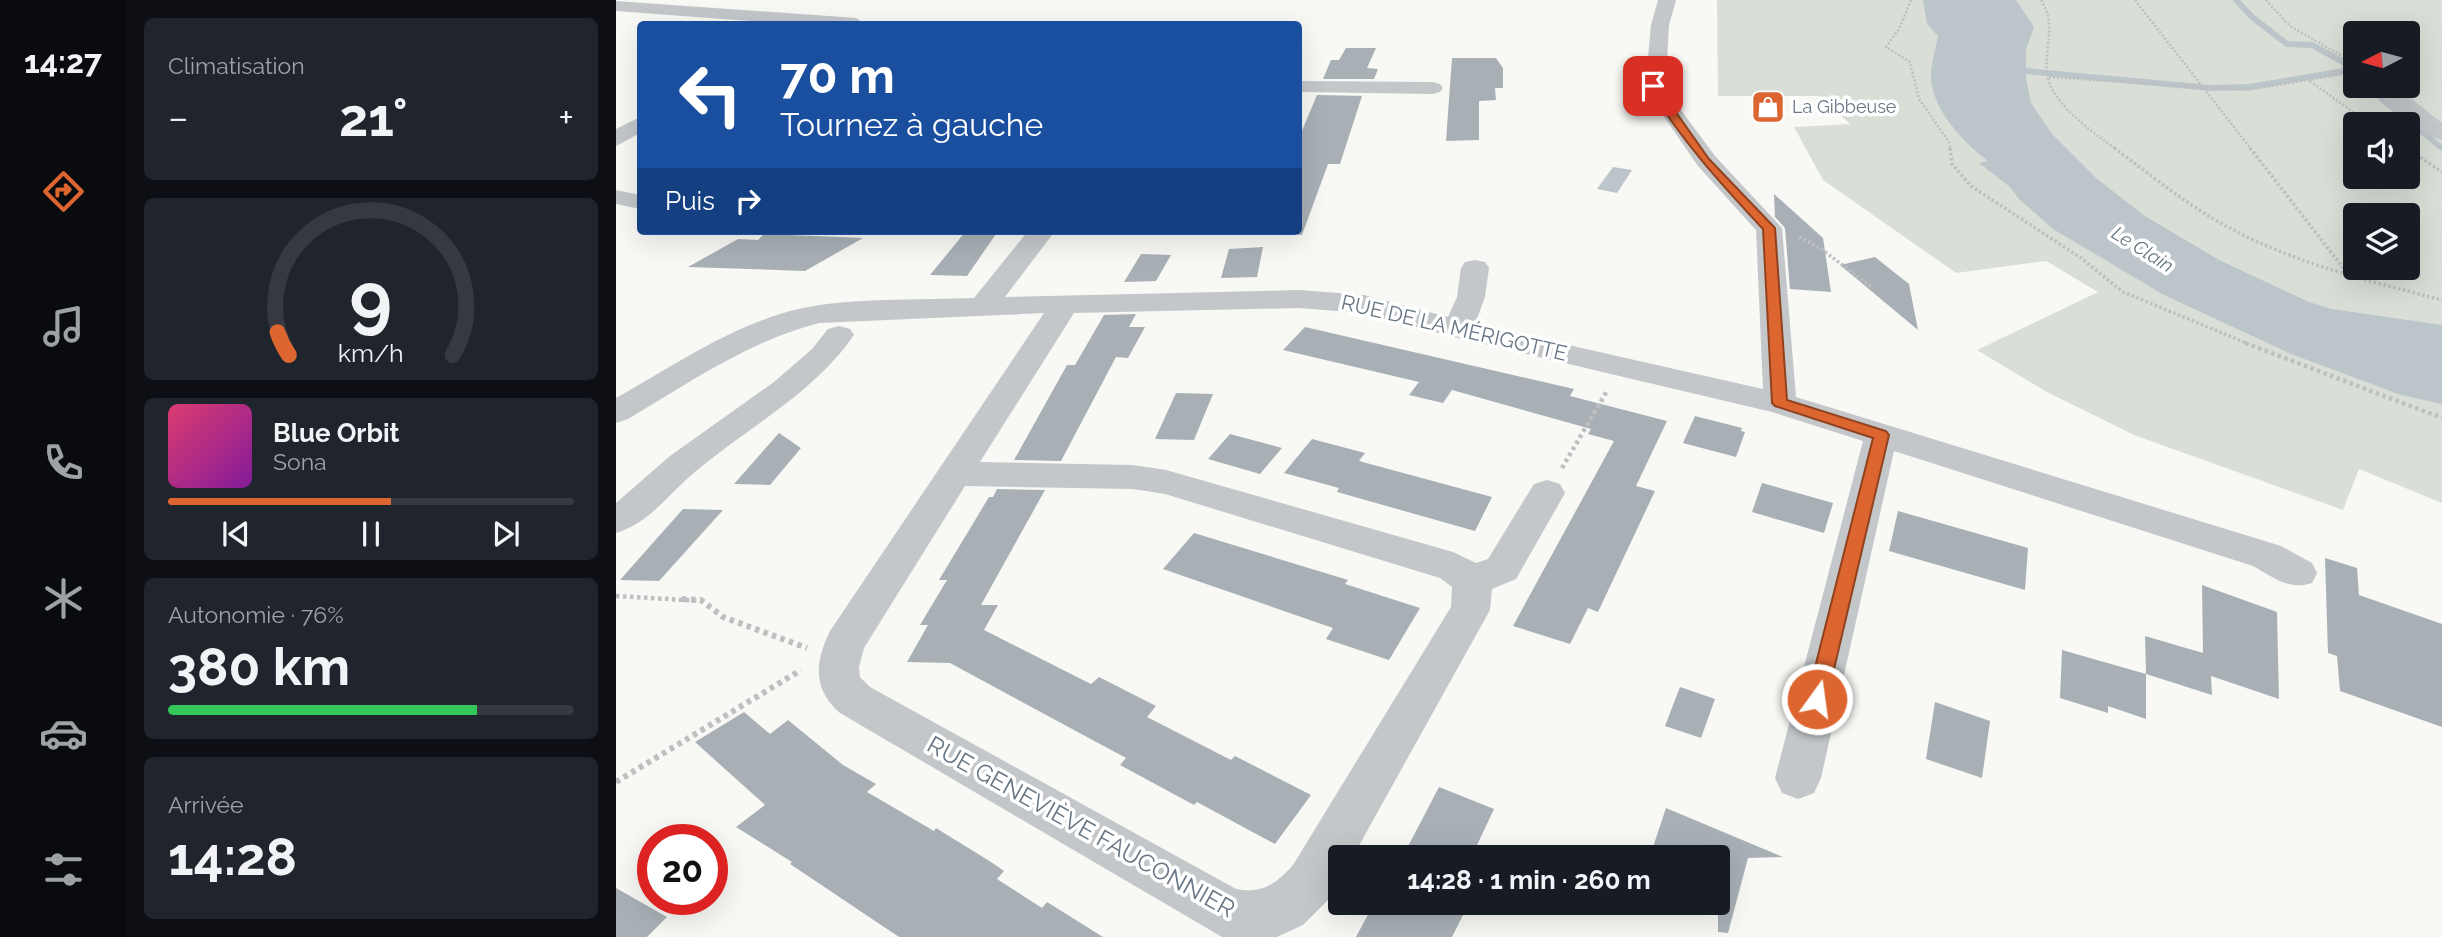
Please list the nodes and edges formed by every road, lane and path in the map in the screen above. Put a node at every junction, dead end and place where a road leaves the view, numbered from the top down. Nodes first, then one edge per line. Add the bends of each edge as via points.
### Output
1 (1667, 0) edge
2 (1911, 0) edge
3 (2041, 0) edge
4 (2135, 0) edge
5 (2266, 0) edge
6 (616, 6) edge
7 (816, 21) edge
8 (2343, 57) edge
9 (2049, 74) junction
10 (2343, 74) edge
11 (2309, 81) junction
12 (1303, 83) edge
13 (1433, 88) dead end
14 (2203, 88) junction
15 (2397, 98) edge
16 (2353, 112) edge
17 (637, 126) edge
18 (2442, 133) edge
19 (616, 139) edge
20 (2420, 157) edge
21 (2442, 172) edge
22 (616, 197) edge
23 (637, 201) edge
24 (1769, 228) junction
25 (1039, 235) edge
26 (2343, 267) edge
27 (1475, 268) dead end
28 (2343, 273) edge
29 (2368, 280) edge
30 (1873, 288) dead end
31 (2442, 300) edge
32 (1065, 304) junction
33 (983, 306) junction
34 (1458, 329) junction
35 (839, 335) dead end
36 (1621, 366) junction
37 (1780, 403) junction
38 (616, 412) edge
39 (2442, 418) edge
40 (1881, 435) junction
41 (955, 474) junction
42 (1547, 493) joint
43 (616, 520) edge
44 (2298, 573) dead end
45 (1471, 581) junction
46 (616, 596) edge
47 (827, 657) junction
48 (1798, 778) dead end
49 (616, 782) edge

1 - 24 street via 1653,86 1705,161
2 - 39 path via 1899,29 1885,47 1910,62 1919,99 1949,142 1952,164 1971,186 2081,258 2123,292
3 - 9 path via 2052,17
4 - 14 path
5 - 8 path via 2290,26
6 - 7 street
9 - 14 path
9 - 28 path via 2051,87 2093,132 2163,186 2235,231
10 - 11 path
11 - 14 path via 2248,90
11 - 16 path
12 - 13 street
14 - 26 path
15 - 18 street
17 - 19 street
20 - 21 path
22 - 23 street
24 - 30 path via 1790,232 1819,248
24 - 37 street
25 - 33 street
27 - 34 street via 1471,297
29 - 31 path
32 - 33 street, RUE DE LA MÉRIGOTTE
32 - 34 street, RUE DE LA MÉRIGOTTE via 1342,301
32 - 41 street
33 - 38 street, RUE DE LA MÉRIGOTTE via 834,312 786,322 734,344
34 - 36 street, RUE DE LA MÉRIGOTTE
35 - 43 street via 803,377 716,438
36 - 37 street, RUE DE LA MÉRIGOTTE
36 - 42 path
37 - 40 street, RUE DE LA MÉRIGOTTE
40 - 44 street, RUE DE LA MÉRIGOTTE via 2267,556
40 - 48 street
41 - 45 street via 1133,477 1166,482 1453,567
41 - 47 street via 845,643
42 - 45 street via 1502,569
45 - 47 street, RUE GENEVIÈVE FAUCONNIER via 1470,610 1311,882 1282,911 1263,918 1228,914 855,700 843,691
46 - 47 path via 701,600 723,617
47 - 49 path

